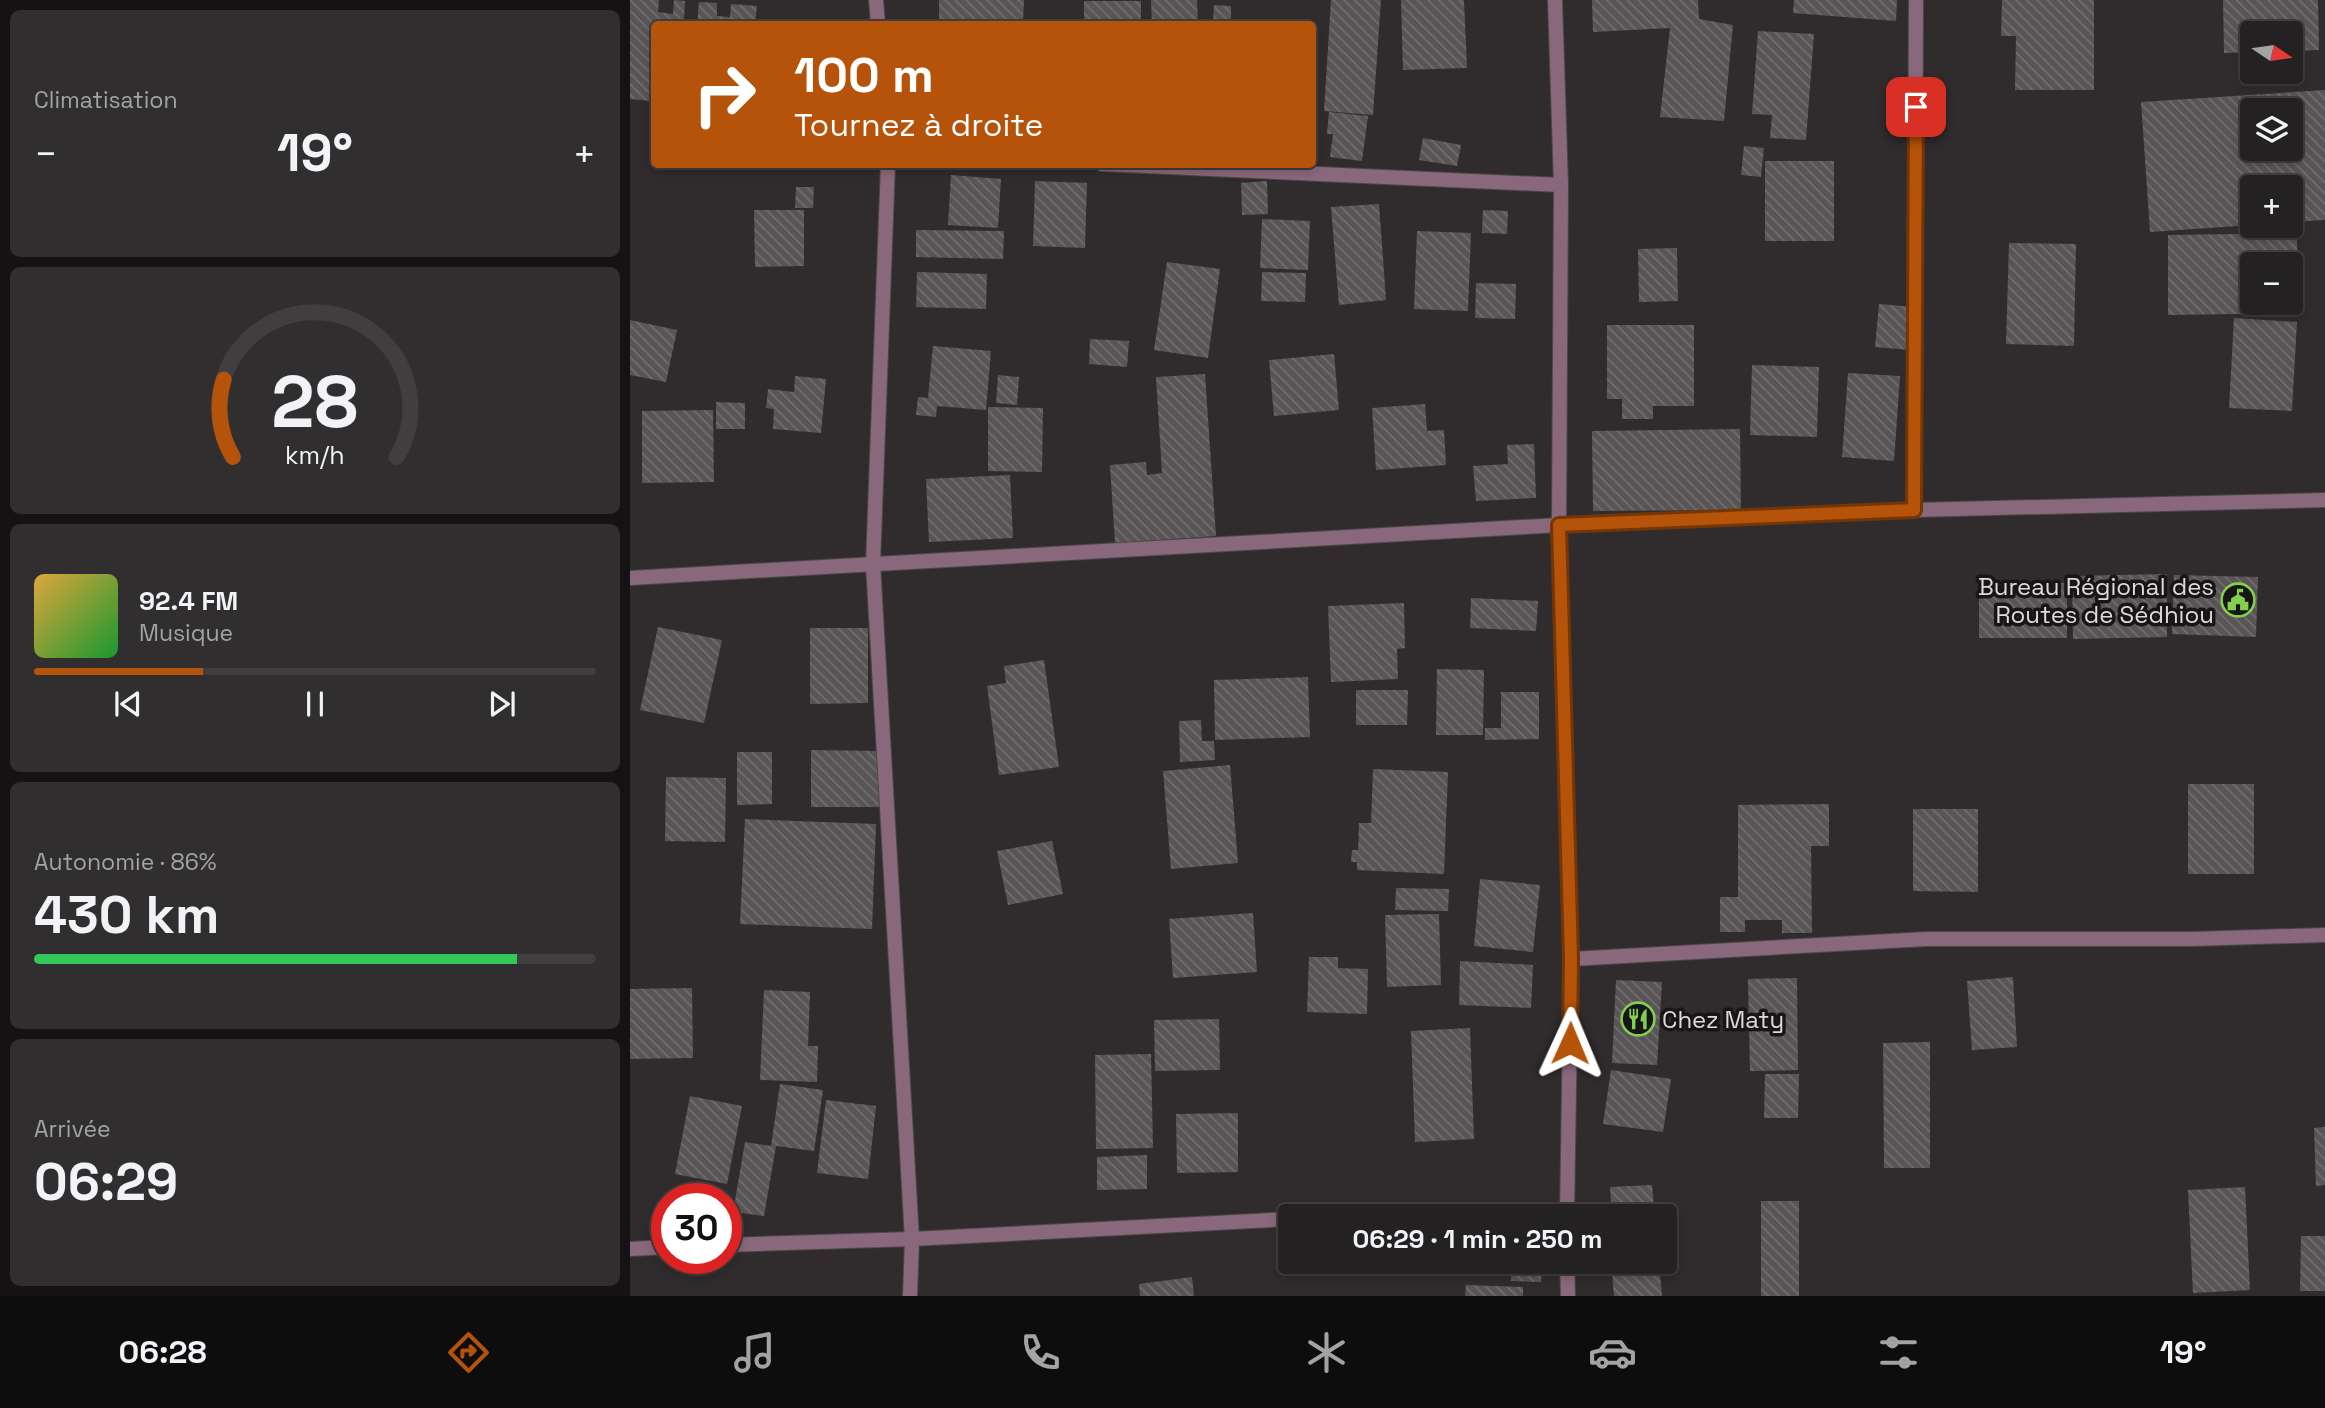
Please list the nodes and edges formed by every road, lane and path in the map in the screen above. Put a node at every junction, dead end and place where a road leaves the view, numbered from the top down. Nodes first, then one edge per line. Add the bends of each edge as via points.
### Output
1 (876, 0) edge
2 (1555, 0) edge
3 (1916, 0) edge
4 (878, 21) edge
5 (888, 168) edge
6 (1190, 168) edge
7 (1562, 185) junction
8 (2325, 500) edge
9 (1914, 510) junction
10 (1559, 525) junction
11 (873, 564) junction
12 (630, 578) edge
13 (2325, 936) edge
14 (1571, 959) junction
15 (1567, 1204) edge
16 (1278, 1220) edge
17 (912, 1239) junction
18 (742, 1244) edge
19 (651, 1248) edge
20 (630, 1249) edge
21 (1567, 1274) edge
22 (910, 1296) edge
23 (1568, 1296) edge

1 - 4 street
2 - 7 street
3 - 9 street
5 - 11 street
6 - 7 street
7 - 10 street
8 - 9 street
9 - 10 street
10 - 11 street
10 - 14 street
11 - 12 street
11 - 17 street
13 - 14 street via 1926,939
14 - 15 street
16 - 17 street
17 - 18 street
17 - 22 street
19 - 20 street
21 - 23 street

